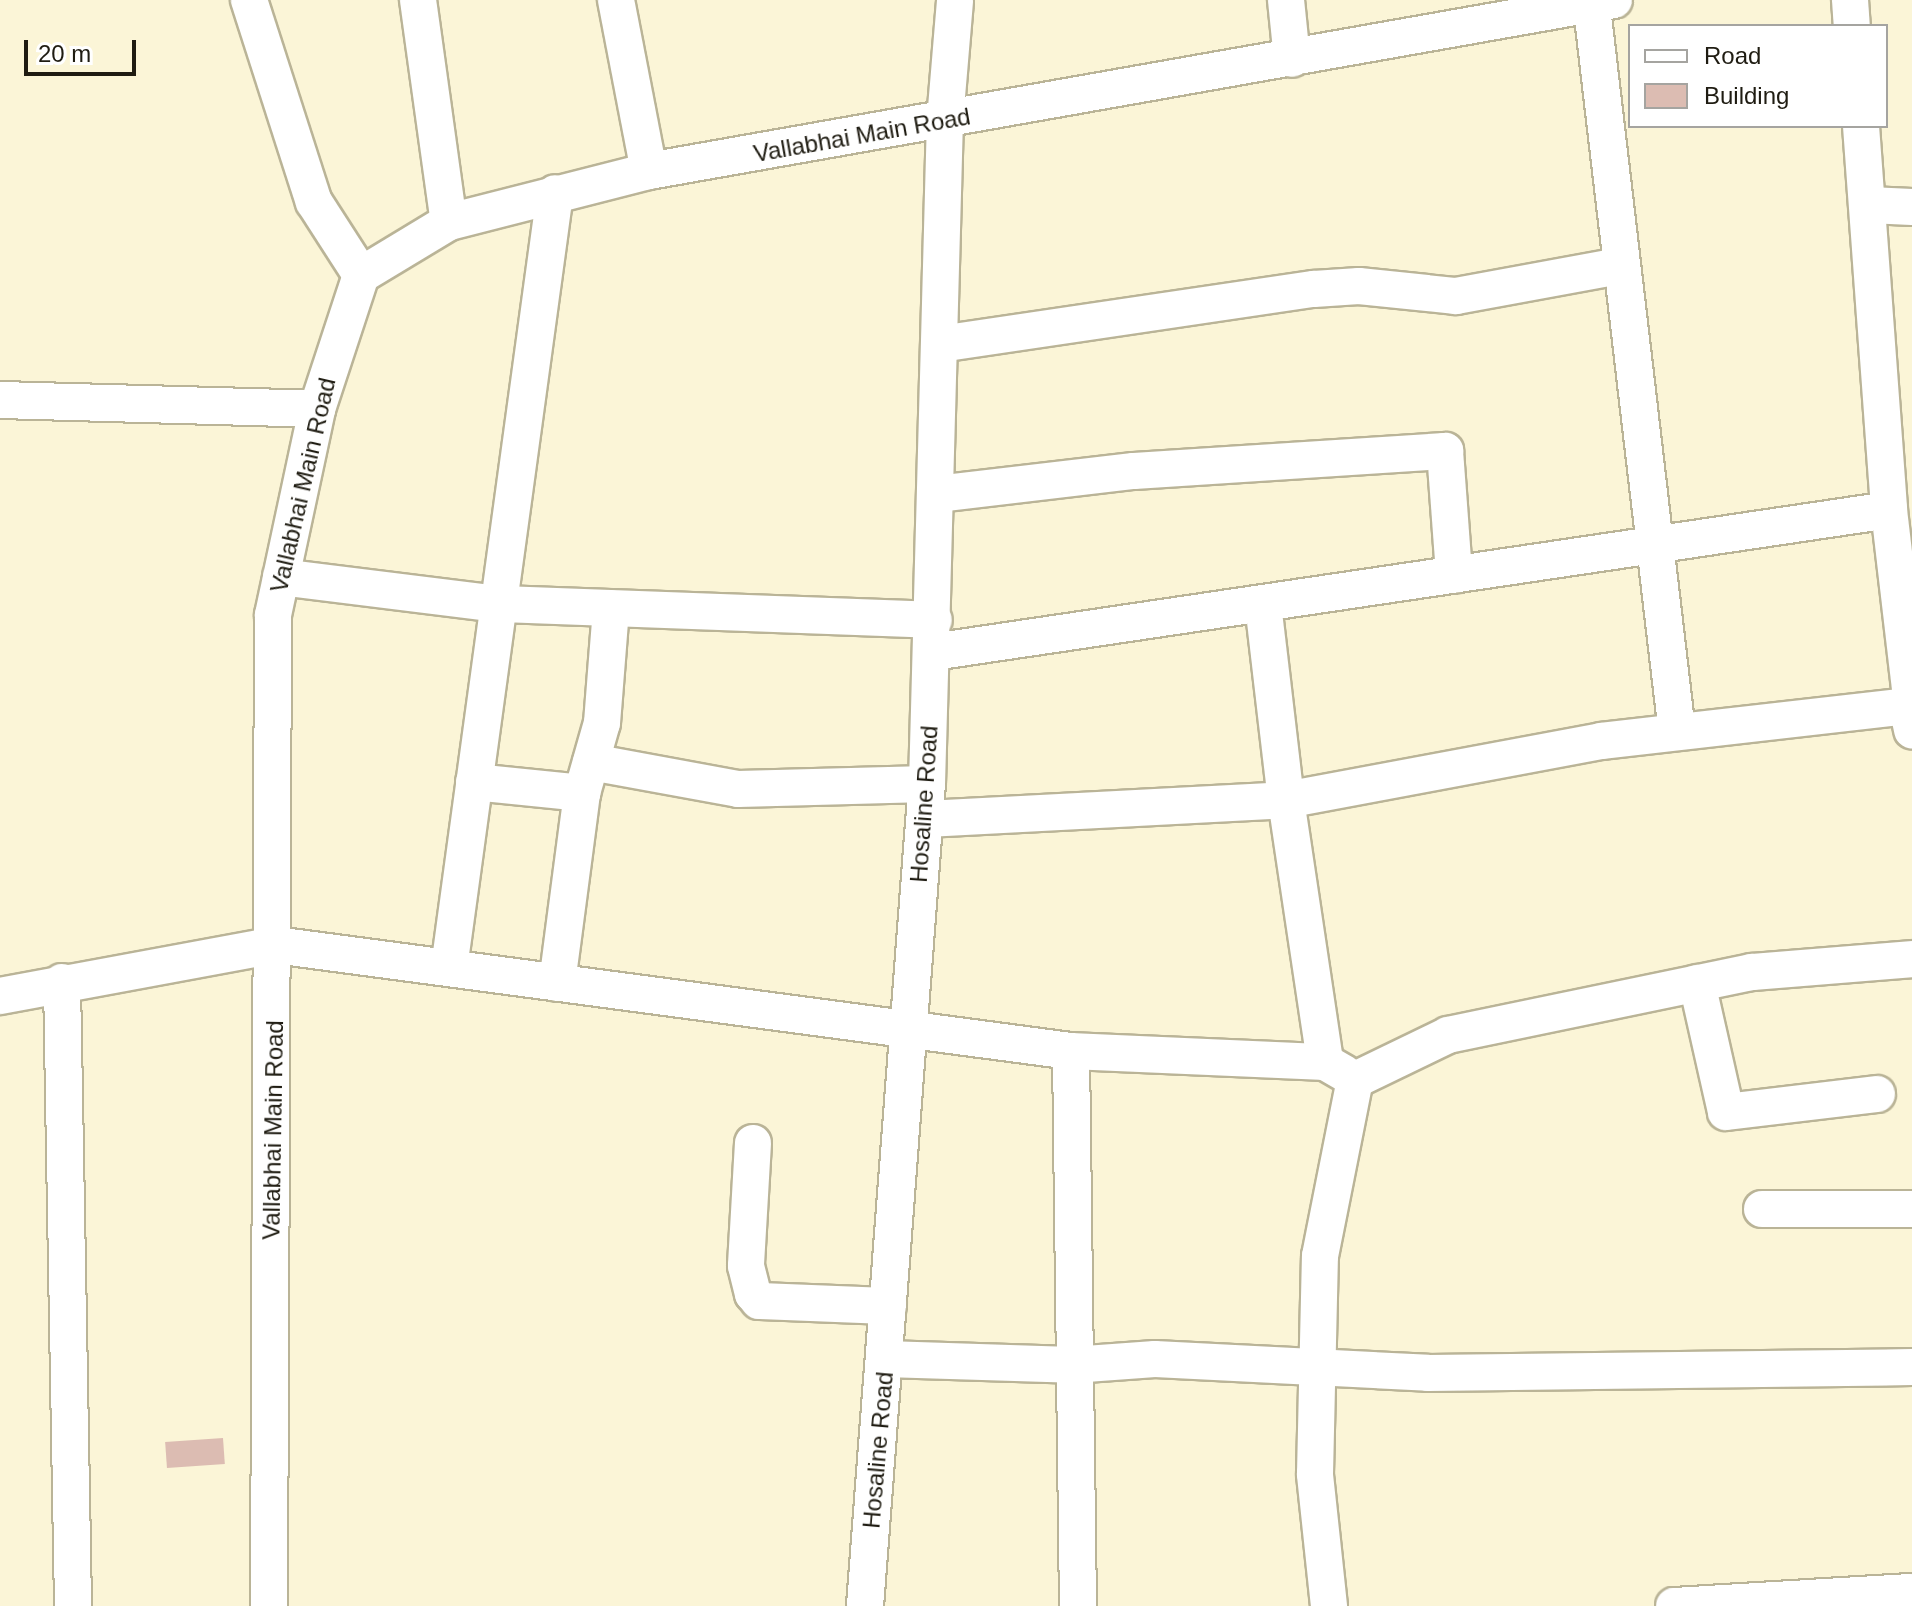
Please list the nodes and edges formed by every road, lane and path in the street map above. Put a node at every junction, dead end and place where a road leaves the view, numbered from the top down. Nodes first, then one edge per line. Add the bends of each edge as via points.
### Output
1 (249, 0) edge
2 (418, 0) edge
3 (616, 0) edge
4 (955, 0) edge
5 (1286, 0) edge
6 (1850, 0) edge
7 (1599, 1) edge
8 (1852, 24) edge
9 (1292, 59) junction
10 (945, 120) junction
11 (1861, 128) edge
12 (649, 171) junction
13 (555, 193) junction
14 (1869, 205) junction
15 (1912, 207) edge
16 (449, 222) junction
17 (1619, 266) junction
18 (361, 275) junction
19 (940, 344) junction
20 (0, 400) edge
21 (317, 409) junction
22 (1898, 467) edge
23 (937, 494) junction
24 (1889, 510) junction
25 (1657, 545) junction
26 (1454, 575) junction
27 (281, 577) junction
28 (499, 604) junction
29 (1263, 604) junction
30 (611, 608) junction
31 (934, 636) junction
32 (1910, 714) edge
33 (1677, 732) junction
34 (586, 778) junction
35 (474, 782) junction
36 (1286, 800) junction
37 (926, 801) junction
38 (275, 945) junction
39 (1912, 959) edge
40 (449, 968) junction
41 (62, 982) junction
42 (557, 983) junction
43 (1697, 983) junction
44 (0, 996) edge
45 (904, 1029) junction
46 (1071, 1051) junction
47 (1325, 1062) junction
48 (1355, 1080) junction
49 (1877, 1094) dead end
50 (753, 1143) dead end
51 (1762, 1209) dead end
52 (1912, 1209) edge
53 (888, 1306) junction
54 (885, 1359) junction
55 (1317, 1363) junction
56 (1072, 1365) junction
57 (1912, 1367) edge
58 (1912, 1592) edge
59 (73, 1606) edge
60 (269, 1606) edge
61 (865, 1606) edge
62 (1078, 1606) edge
63 (1329, 1606) edge
64 (1674, 1606) edge

1 - 18 street via 314,202
2 - 16 street
3 - 12 street
4 - 10 street, Hosaline Road
5 - 9 street
6 - 8 street
7 - 9 street, Vallabhai Main Road
7 - 17 street
9 - 10 street, Vallabhai Main Road
10 - 12 street, Vallabhai Main Road
10 - 19 street, Hosaline Road
11 - 14 street
12 - 13 street, Vallabhai Main Road
13 - 16 street, Vallabhai Main Road
13 - 28 street
14 - 15 street
14 - 22 street
16 - 18 street, Vallabhai Main Road
17 - 19 street via 1456,296 1359,286 1314,289
17 - 25 street
18 - 21 street, Vallabhai Main Road
19 - 23 street, Hosaline Road
20 - 21 street
21 - 27 street, Vallabhai Main Road
22 - 24 street
23 - 26 street via 1134,471 1445,451
23 - 31 street, Hosaline Road
24 - 25 street
24 - 32 street
25 - 26 street
25 - 33 street
26 - 29 street
27 - 28 street
27 - 38 street, Vallabhai Main Road via 273,615 270,791
28 - 30 street
28 - 35 street
29 - 31 street
29 - 36 street
30 - 31 street
30 - 34 street via 602,723
31 - 37 street, Hosaline Road
32 - 33 street
33 - 36 street
34 - 35 street
34 - 37 street
34 - 42 street
35 - 40 street
36 - 37 street
36 - 47 street
37 - 45 street, Hosaline Road
38 - 40 street
38 - 41 street
38 - 60 street, Vallabhai Main Road
39 - 43 street
40 - 42 street
41 - 44 street
41 - 59 street
42 - 45 street
43 - 48 street via 1448,1035
43 - 49 street via 1726,1112
45 - 46 street
45 - 53 street, Hosaline Road
46 - 47 street
46 - 56 street
47 - 48 street
48 - 55 street via 1320,1256
50 - 53 street via 746,1266 753,1294 759,1301
51 - 52 street
53 - 54 street, Hosaline Road
54 - 56 street
54 - 61 street, Hosaline Road
55 - 56 street via 1155,1359
55 - 57 street via 1428,1373
55 - 63 street via 1315,1474
56 - 62 street
58 - 64 street

